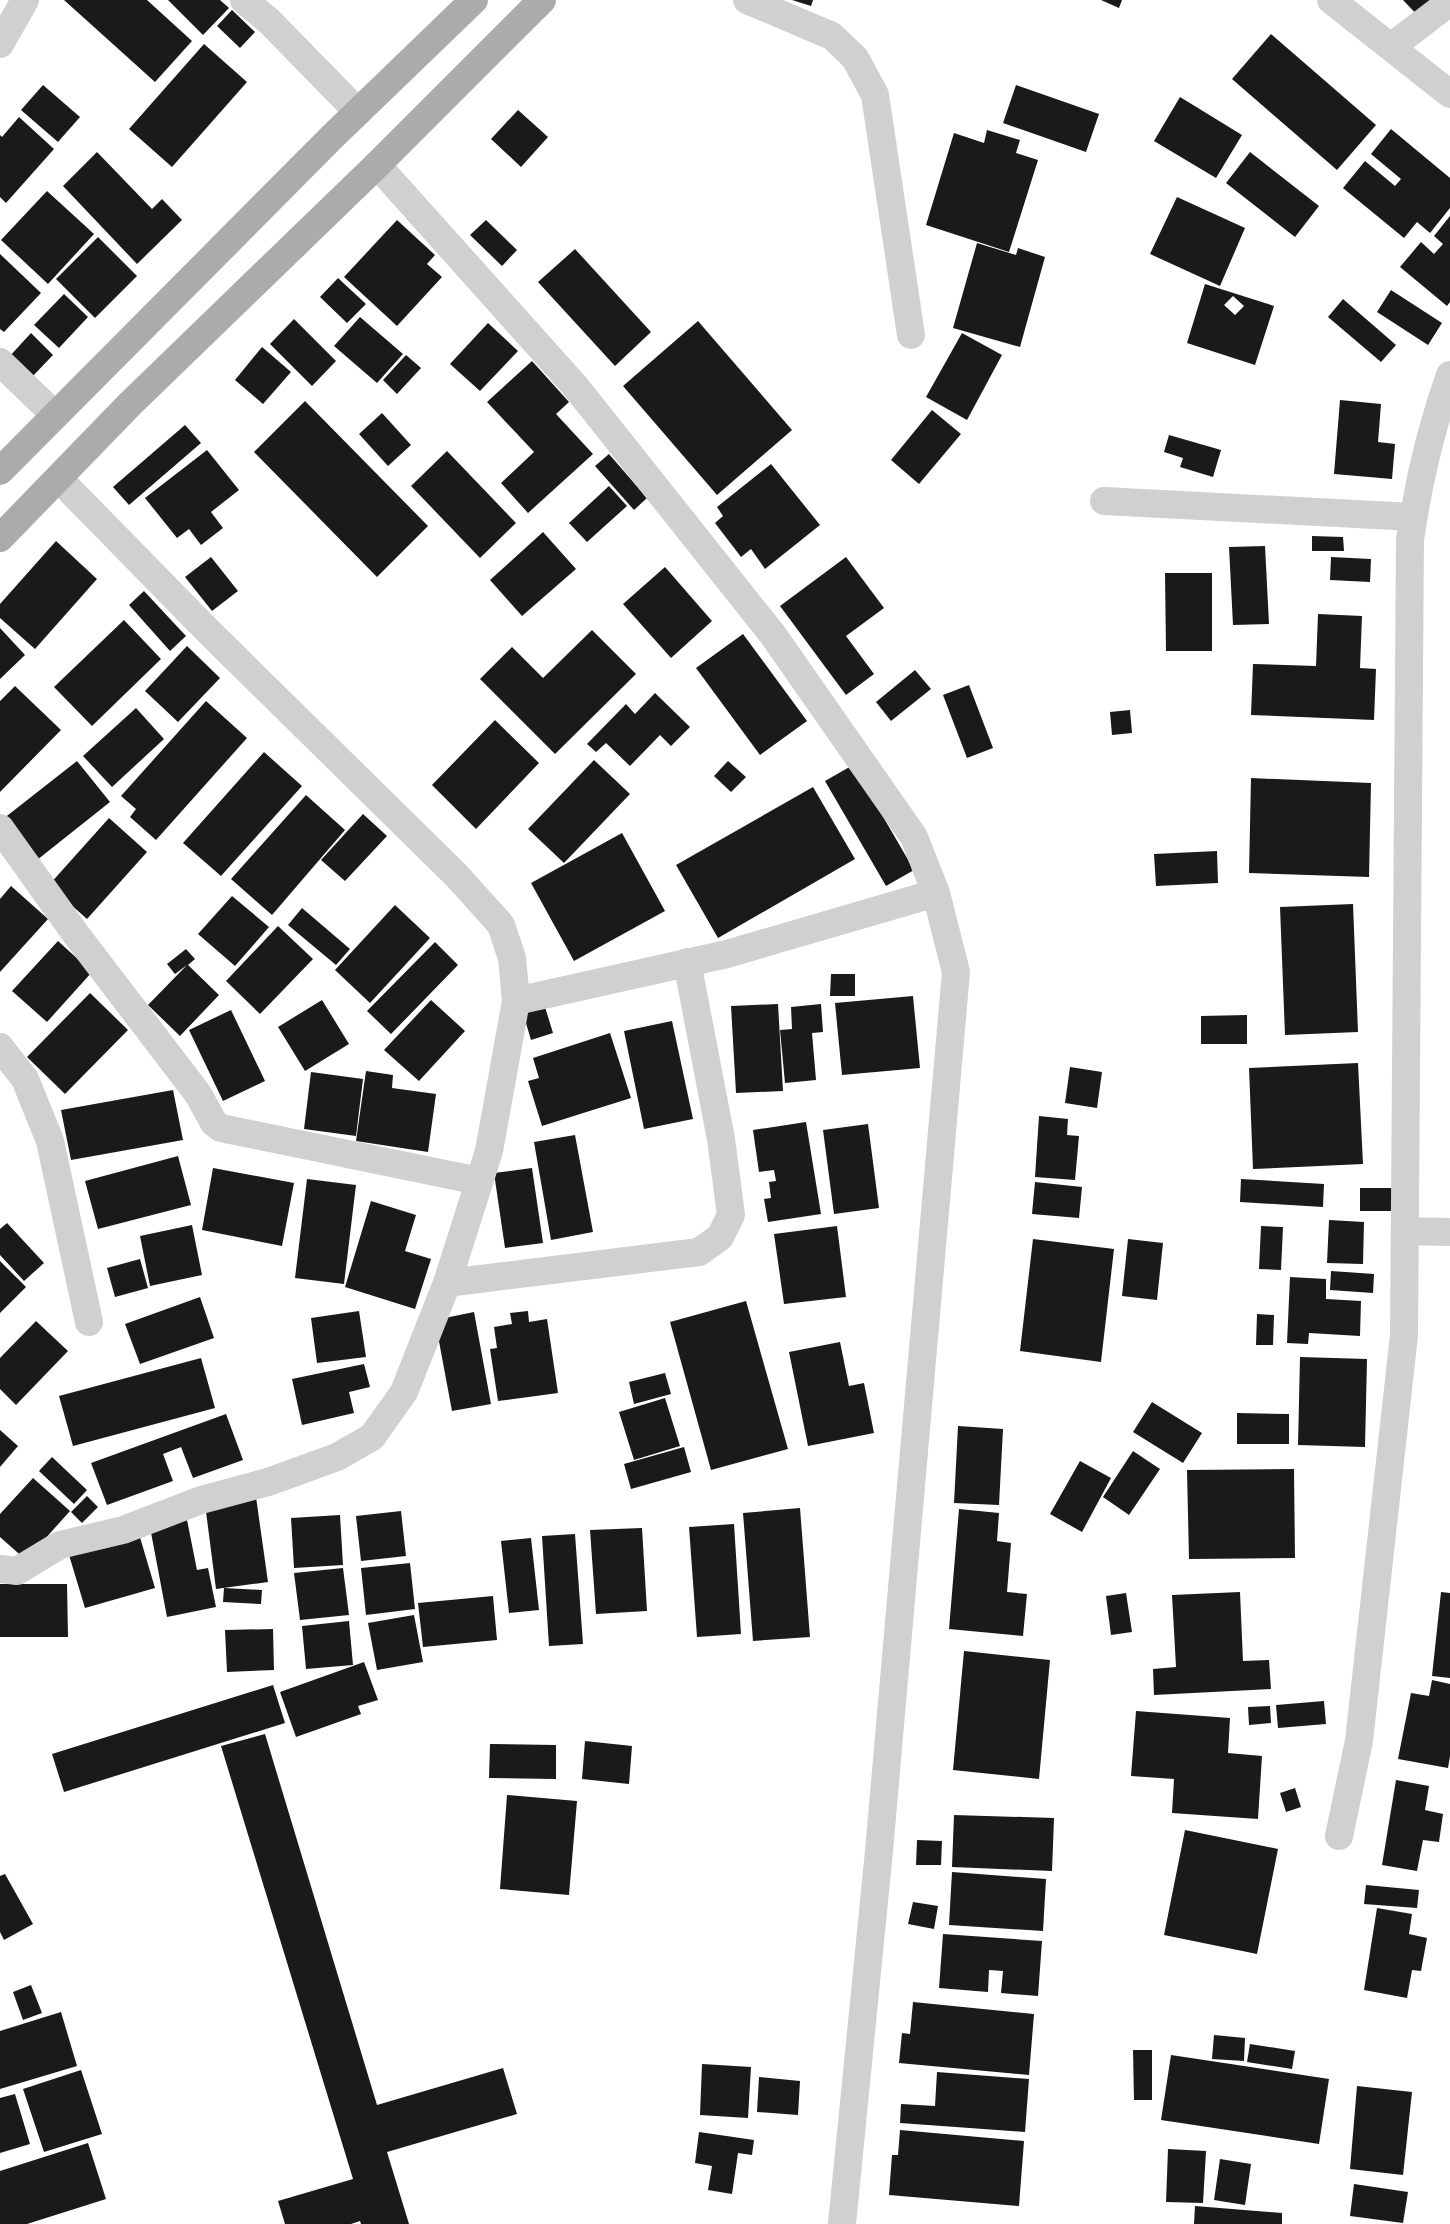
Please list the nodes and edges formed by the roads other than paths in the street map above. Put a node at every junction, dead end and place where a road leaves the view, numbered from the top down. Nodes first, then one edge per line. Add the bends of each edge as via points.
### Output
1 (25, 0) edge
2 (244, 0) edge
3 (474, 0) edge
4 (542, 0) edge
5 (747, 0) edge
6 (1331, 0) edge
7 (1450, 2) edge
8 (0, 44) edge
9 (1391, 47) junction
10 (1450, 94) edge
11 (358, 112) junction
12 (377, 164) junction
13 (911, 335) dead end
14 (0, 362) edge
15 (1450, 375) edge
16 (55, 415) junction
17 (0, 471) edge
18 (59, 479) junction
19 (1104, 501) dead end
20 (1414, 517) junction
21 (0, 538) edge
22 (0, 828) edge
23 (936, 893) junction
24 (687, 962) junction
25 (516, 1001) junction
26 (0, 1047) edge
27 (479, 1181) junction
28 (1406, 1230) junction
29 (1450, 1232) edge
30 (447, 1283) junction
31 (89, 1322) dead end
32 (0, 1569) edge
33 (1339, 1836) dead end
34 (842, 2224) edge

1 - 8 street
2 - 11 street via 270,22
3 - 11 main road
4 - 12 main road
5 - 13 street via 832,36 855,58 875,95
6 - 9 street
7 - 9 street
9 - 10 street
11 - 16 main road
12 - 18 main road via 129,405
12 - 23 street via 576,386 773,635 914,837
14 - 16 street
15 - 20 street via 1430,443
16 - 17 main road
18 - 21 main road
18 - 25 street via 457,876 501,925 512,958
19 - 20 street
20 - 28 street via 1410,540
22 - 27 street via 75,933 198,1094 214,1123 221,1128
23 - 24 street via 726,954
23 - 34 street via 956,972 879,1851
24 - 25 street
24 - 30 street via 721,1139 731,1215 720,1237 699,1252
25 - 27 street via 489,1151
26 - 31 street via 24,1079 50,1141
27 - 30 street
28 - 29 street
28 - 33 street via 1404,1335 1360,1741
30 - 32 street via 404,1392 372,1437 337,1457 268,1482 201,1500 123,1530 60,1545 17,1572

